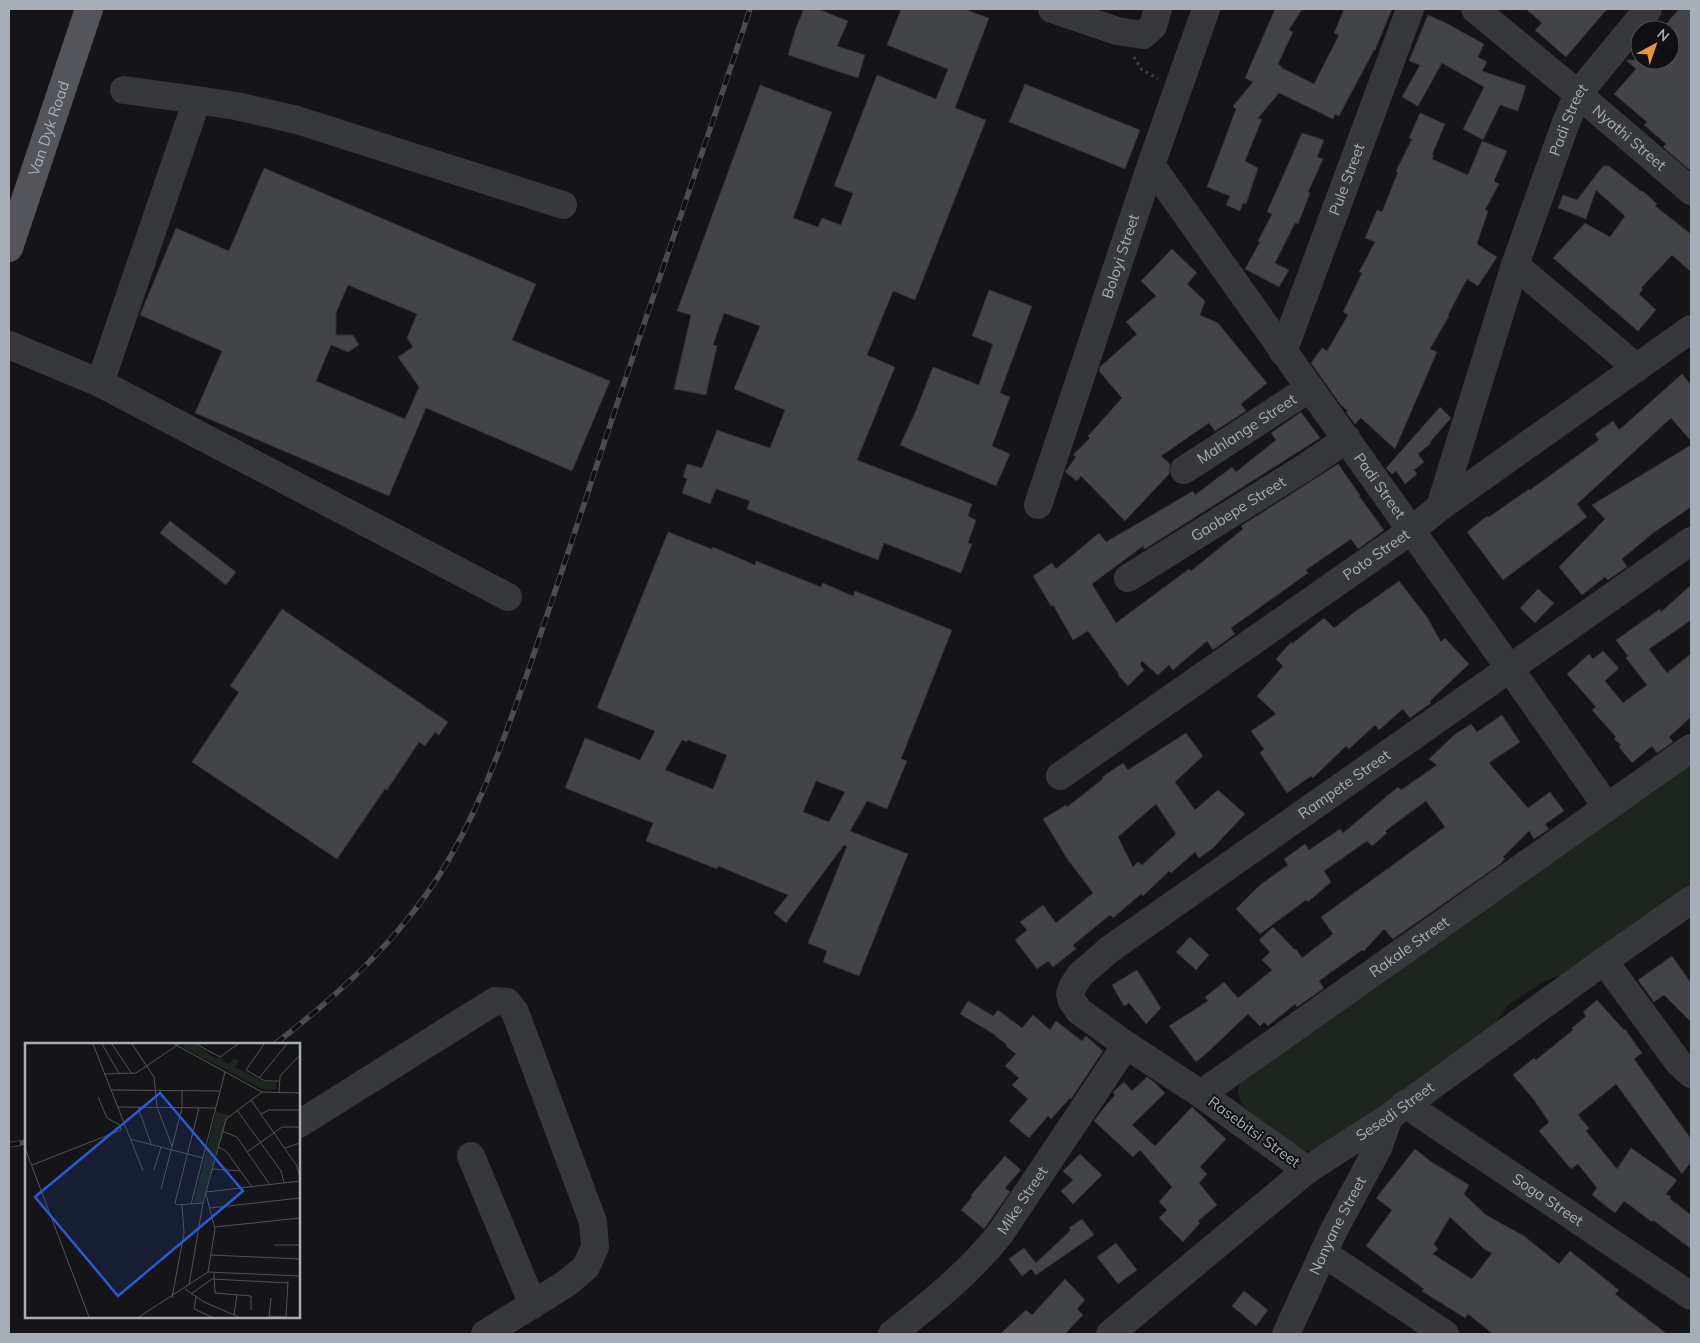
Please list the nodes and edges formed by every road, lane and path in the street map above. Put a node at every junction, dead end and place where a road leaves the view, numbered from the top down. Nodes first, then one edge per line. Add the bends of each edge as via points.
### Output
1 (89, 9) edge
2 (1052, 9) edge
3 (1158, 9) edge
4 (1206, 9) edge
5 (1410, 9) edge
6 (1475, 9) edge
7 (1648, 9) edge
8 (1117, 31) junction
9 (124, 90) dead end
10 (1177, 92) junction
11 (1578, 94) junction
12 (197, 100) junction
13 (1151, 165) junction
14 (1691, 191) edge
15 (562, 205) dead end
16 (9, 248) edge
17 (1515, 265) junction
18 (1691, 329) edge
19 (9, 345) edge
20 (1284, 352) junction
21 (1637, 368) junction
22 (100, 383) junction
23 (1310, 388) junction
24 (1347, 439) junction
25 (1184, 470) dead end
26 (1038, 505) dead end
27 (1440, 507) junction
28 (1412, 530) junction
29 (1691, 541) edge
30 (1128, 578) dead end
31 (508, 597) dead end
32 (1510, 668) junction
33 (1691, 748) edge
34 (1060, 776) dead end
35 (1607, 807) junction
36 (1691, 900) edge
37 (1604, 961) junction
38 (1126, 1045) junction
39 (1691, 1074) edge
40 (1201, 1094) junction
41 (1397, 1110) junction
42 (300, 1123) edge
43 (472, 1156) dead end
44 (1307, 1170) junction
45 (1323, 1254) junction
46 (1691, 1296) edge
47 (533, 1305) junction
48 (485, 1334) edge
49 (892, 1334) edge
50 (1110, 1334) edge
51 (1286, 1334) edge
52 (1445, 1334) edge

1 - 16 main road, Van Dyk Road
2 - 8 street
3 - 8 street via 1153,26 1143,35
4 - 10 street, Boloyi Street
5 - 20 street, Pule Street
6 - 11 street, Nyathi Street
7 - 11 street, Padi Street
8 - 10 path via 1142,69
9 - 12 street
10 - 13 street, Boloyi Street
11 - 14 street, Nyathi Street
11 - 17 street, Padi Street
12 - 15 street via 297,120
12 - 22 street
13 - 20 street, Padi Street
13 - 26 street, Boloyi Street
17 - 21 street
17 - 27 street, Padi Street
18 - 21 street, Poto Street
19 - 22 street
20 - 23 street, Padi Street
21 - 27 street, Poto Street
22 - 31 street
23 - 24 street, Padi Street
23 - 25 street, Mahlange Street
24 - 28 street, Padi Street
24 - 30 street, Gaobepe Street
27 - 28 street, Poto Street
28 - 32 street, Padi Street
28 - 34 street, Poto Street
29 - 32 street, Rampete Street
32 - 35 street, Padi Street
32 - 38 street, Rampete Street via 1110,949 1080,975 1070,994 1072,1001 1079,1011
33 - 35 street, Rakale Street
35 - 40 street, Rakale Street
36 - 37 street, Sesedi Street
37 - 39 street via 1679,1063
37 - 41 street, Sesedi Street
38 - 40 street
38 - 49 street, Mike Street via 987,1251 956,1282
40 - 44 street, Rasebitsi Street
41 - 44 street, Sesedi Street
41 - 45 street, Nonyane Street
41 - 46 street, Soga Street
42 - 47 street via 495,1001 507,1002 515,1012 593,1222 595,1247 586,1267
43 - 47 street
44 - 50 street, Sesedi Street
45 - 51 street, Nonyane Street
45 - 52 street
47 - 48 street

